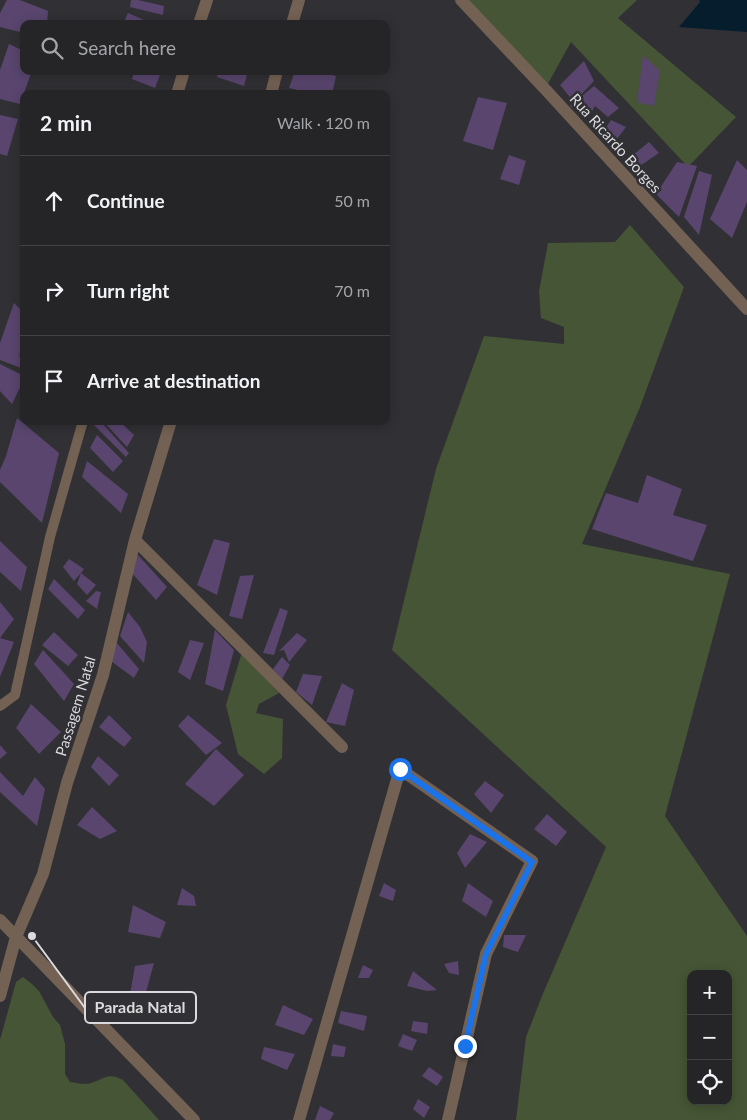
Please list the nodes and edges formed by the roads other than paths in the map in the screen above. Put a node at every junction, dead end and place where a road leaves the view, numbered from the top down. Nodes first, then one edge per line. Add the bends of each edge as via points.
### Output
1 (207, 0) edge
2 (299, 0) edge
3 (461, 0) edge
4 (200, 20) edge
5 (293, 20) edge
6 (183, 75) edge
7 (277, 75) edge
8 (178, 90) edge
9 (272, 90) edge
10 (747, 309) edge
11 (82, 425) edge
12 (170, 425) edge
13 (135, 540) junction
14 (0, 706) edge
15 (342, 747) dead end
16 (0, 920) edge
17 (16, 936) junction
18 (0, 996) edge
19 (194, 1120) edge
20 (299, 1120) edge
21 (448, 1120) edge

1 - 4 street
2 - 5 street
3 - 10 street, Rua Ricardo Borges
6 - 8 street
7 - 9 street
11 - 14 lane via 50,537 14,695
12 - 13 street, Passagem Natal
13 - 15 street
13 - 17 street, Passagem Natal via 103,675 67,783 43,874
16 - 17 street
17 - 18 street, Passagem Natal
17 - 19 street
20 - 21 street via 400,769 532,862 486,954

